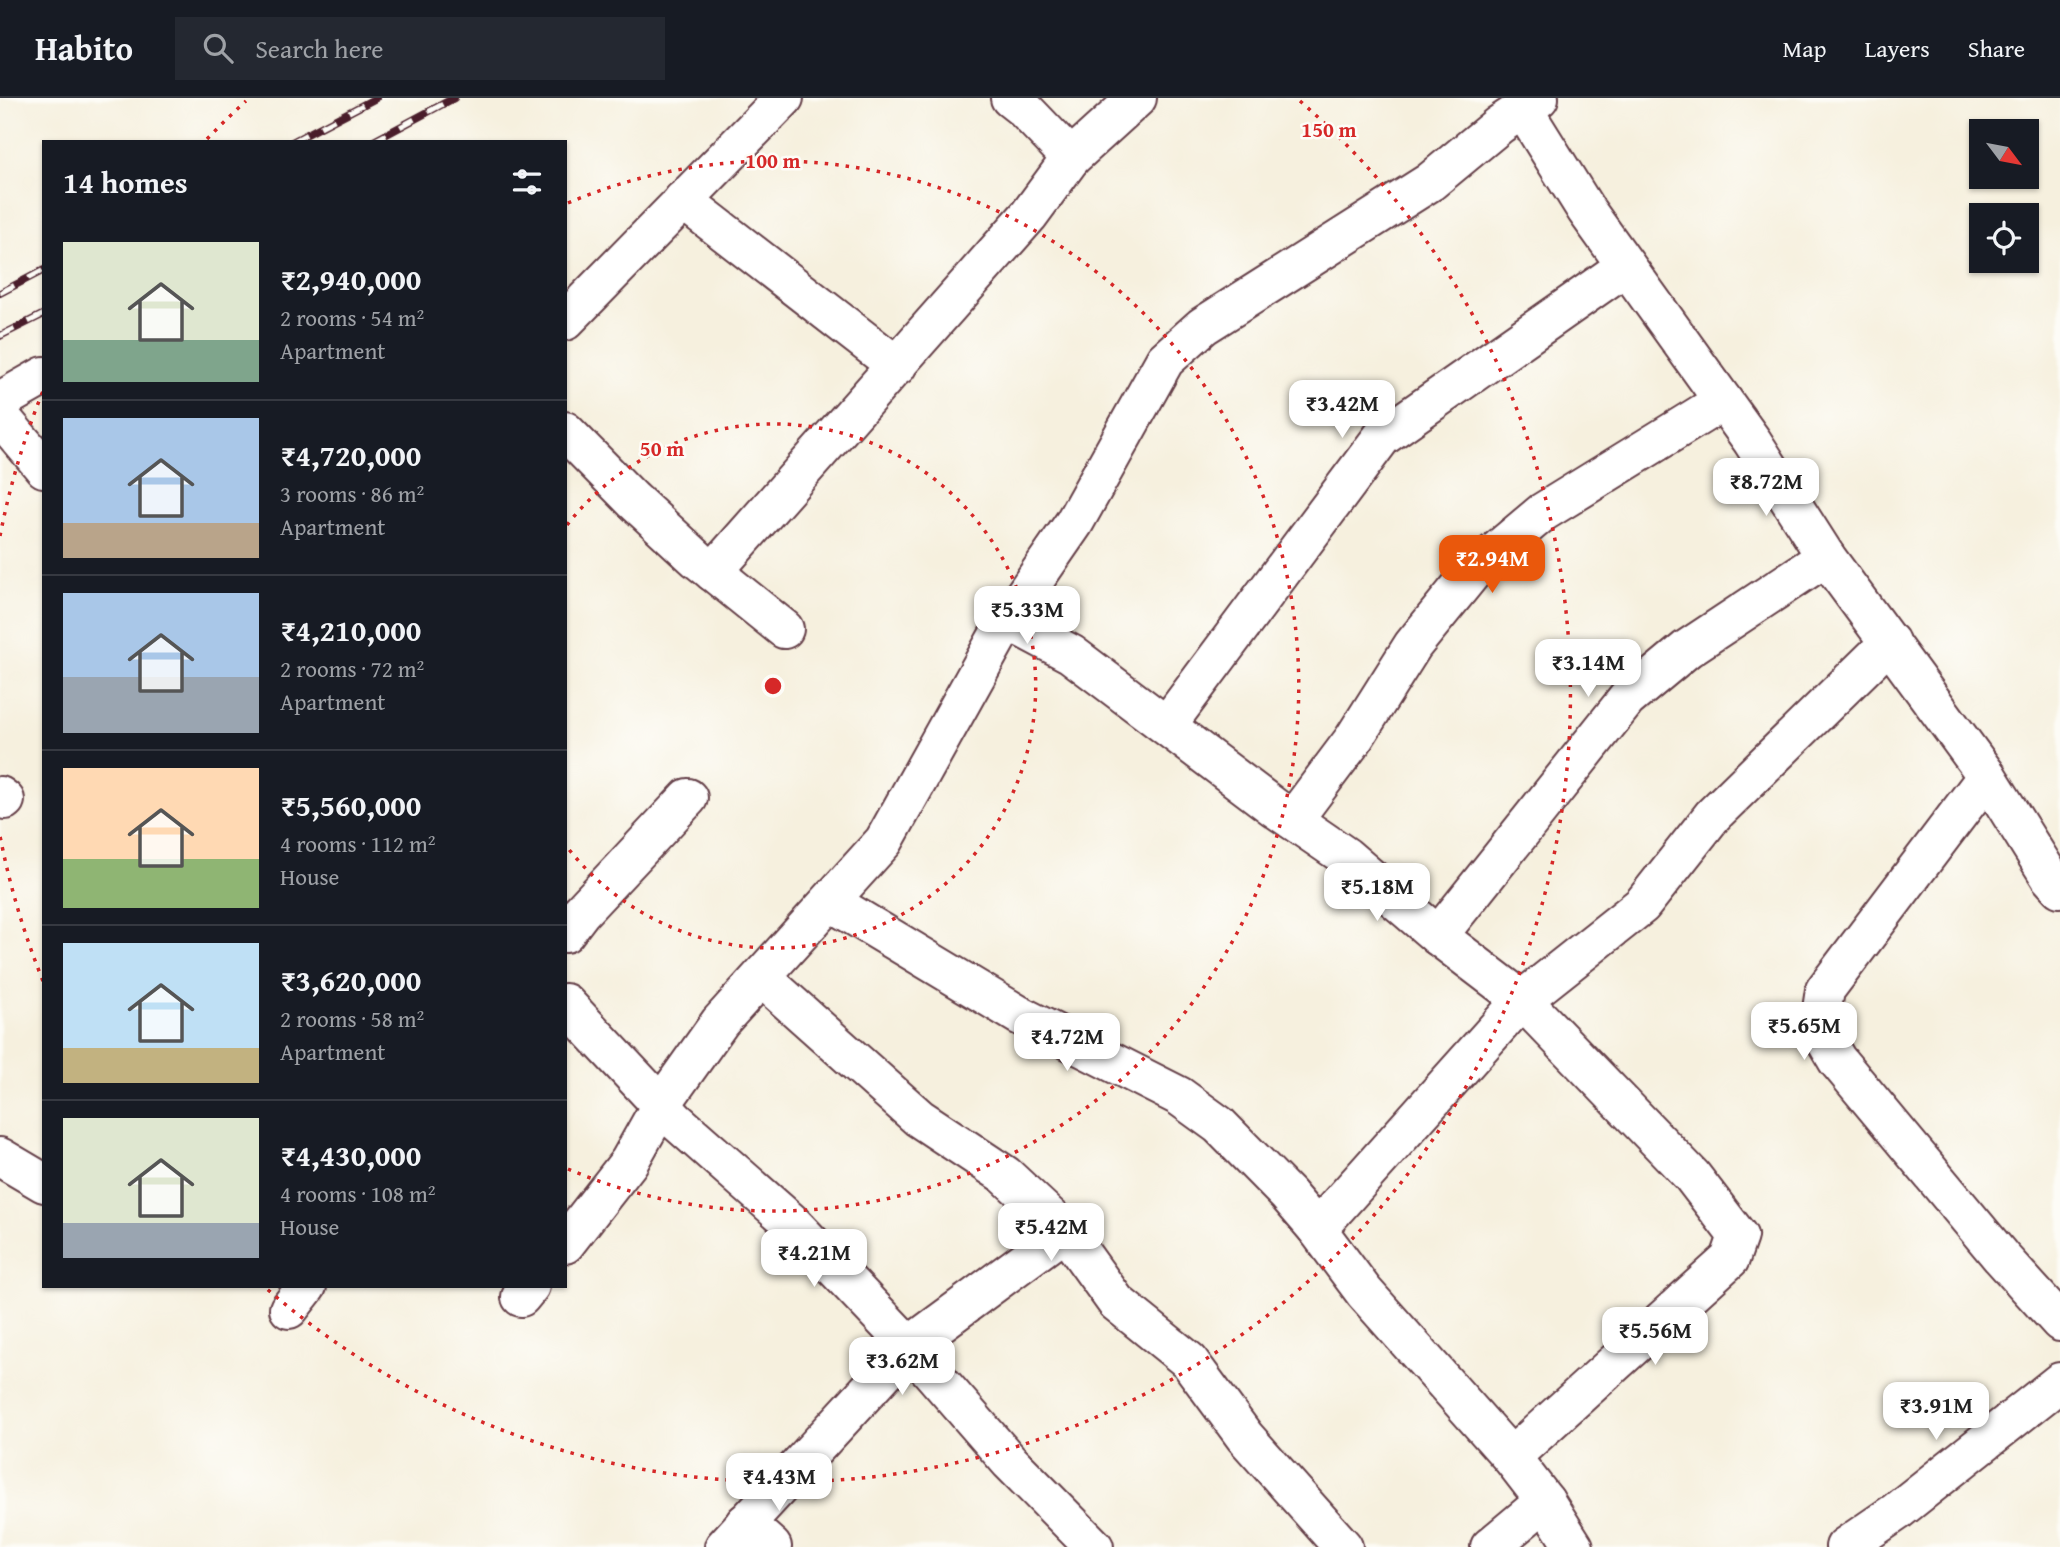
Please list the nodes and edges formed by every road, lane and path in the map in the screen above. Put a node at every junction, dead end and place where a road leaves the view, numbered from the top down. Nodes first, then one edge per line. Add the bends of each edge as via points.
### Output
1 (784, 98) edge
2 (1010, 98) edge
3 (1137, 98) edge
4 (1531, 104) edge
5 (1071, 158) junction
6 (683, 200) junction
7 (1626, 265) junction
8 (567, 319) edge
9 (897, 366) junction
10 (42, 377) edge
11 (0, 401) edge
12 (1723, 401) junction
13 (0, 416) edge
14 (567, 433) edge
15 (42, 466) edge
16 (1826, 556) junction
17 (713, 572) junction
18 (1007, 620) junction
19 (784, 629) dead end
20 (1890, 642) junction
21 (1167, 725) junction
22 (1987, 776) junction
23 (688, 799) dead end
24 (1293, 820) junction
25 (2060, 888) edge
26 (831, 902) junction
27 (567, 930) edge
28 (1438, 936) junction
29 (762, 978) junction
30 (1522, 1000) junction
31 (567, 1005) edge
32 (661, 1105) junction
33 (0, 1157) edge
34 (42, 1182) edge
35 (1317, 1229) junction
36 (1065, 1231) junction
37 (567, 1241) edge
38 (2060, 1322) edge
39 (909, 1346) junction
40 (2060, 1382) edge
41 (1511, 1457) junction
42 (1545, 1500) junction
43 (747, 1539) edge
44 (1094, 1547) edge
45 (1343, 1547) edge
46 (1490, 1547) edge
47 (1573, 1547) edge
48 (1845, 1547) edge

1 - 6 street
2 - 5 street
3 - 5 street
4 - 7 street via 1586,210
4 - 18 street via 1430,183 1203,326 1165,360 1074,523
5 - 9 street via 1029,215
6 - 8 street
6 - 9 street
7 - 12 street
7 - 21 street via 1382,436
9 - 17 street
10 - 11 street
12 - 16 street
12 - 24 street via 1543,512 1474,570 1413,645 1353,740
13 - 15 street
14 - 17 street
16 - 20 street
16 - 28 street via 1687,649 1627,699
17 - 19 street
18 - 21 street via 1071,654
18 - 26 street via 884,841
20 - 22 street
20 - 30 street via 1713,815 1642,905
21 - 24 street
22 - 25 street
22 - 38 street via 1825,990 1819,1029 1837,1060
23 - 27 street
24 - 28 street via 1345,856
26 - 29 street
26 - 35 street via 1019,1015 1179,1096 1219,1125
28 - 30 street
29 - 32 street via 720,1022
29 - 36 street via 919,1118 1005,1175
30 - 35 street
30 - 41 street via 1692,1176 1738,1236 1730,1259
31 - 32 street
32 - 37 street via 629,1162
32 - 39 street via 792,1223
33 - 34 street
35 - 41 street via 1364,1293
36 - 39 street
36 - 45 street via 1116,1302 1189,1362 1245,1437
39 - 43 street
39 - 44 street via 1010,1462
40 - 48 street
41 - 42 street
42 - 46 street
42 - 47 street

